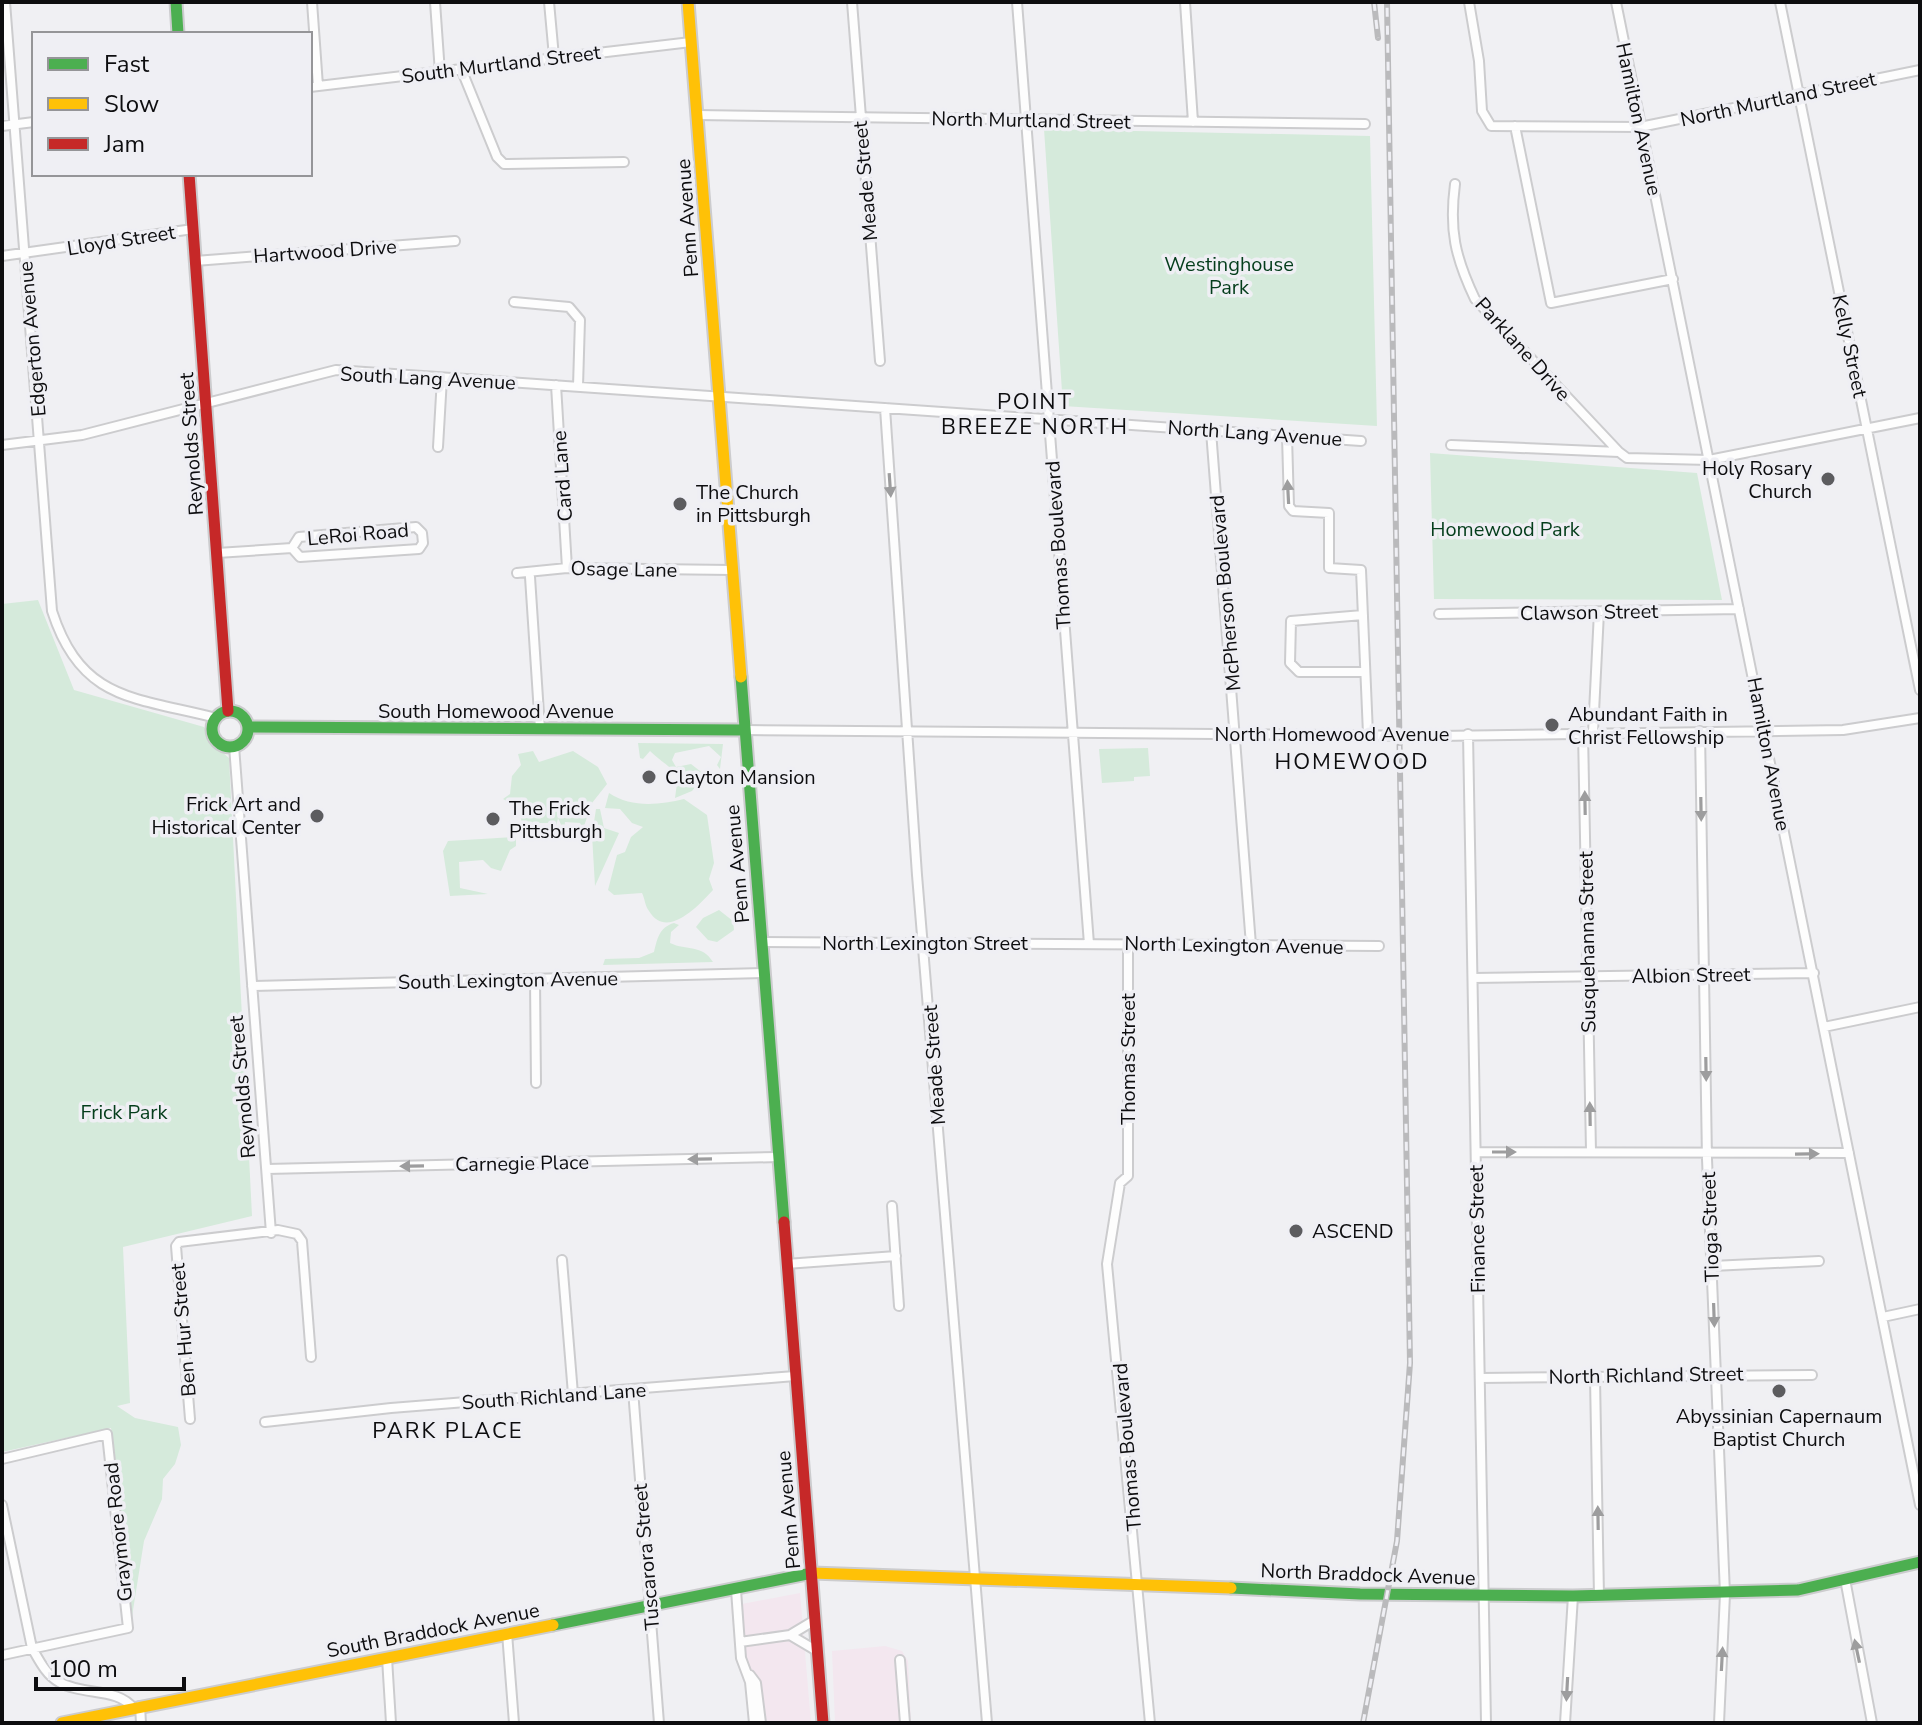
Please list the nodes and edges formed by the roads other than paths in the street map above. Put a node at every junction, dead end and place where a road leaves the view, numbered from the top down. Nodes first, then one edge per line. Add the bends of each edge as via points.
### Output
1 (5, 2) edge
2 (176, 2) edge
3 (312, 2) edge
4 (435, 2) edge
5 (549, 2) edge
6 (688, 2) edge
7 (852, 2) edge
8 (1017, 2) edge
9 (1185, 2) edge
10 (1469, 2) edge
11 (1616, 2) edge
12 (1780, 2) edge
13 (178, 32) edge
14 (691, 42) junction
15 (554, 57) junction
16 (1920, 70) edge
17 (462, 71) junction
18 (440, 73) junction
19 (314, 86) edge
20 (1799, 94) junction
21 (697, 115) junction
22 (860, 117) junction
23 (1026, 119) junction
24 (32, 122) edge
25 (1193, 122) junction
26 (15, 124) junction
27 (1365, 124) dead end
28 (2, 126) edge
29 (1515, 126) junction
30 (1640, 127) junction
31 (624, 162) dead end
32 (189, 176) edge
33 (1455, 184) dead end
34 (193, 229) junction
35 (455, 241) dead end
36 (26, 254) junction
37 (2, 256) edge
38 (195, 261) junction
39 (1673, 279) junction
40 (514, 302) dead end
41 (880, 361) dead end
42 (442, 378) junction
43 (556, 385) junction
44 (578, 386) junction
45 (718, 396) junction
46 (207, 402) junction
47 (885, 408) junction
48 (1048, 417) junction
49 (1920, 418) edge
50 (1867, 429) junction
51 (1211, 431) junction
52 (1287, 436) junction
53 (1361, 441) dead end
54 (40, 442) junction
55 (2, 445) edge
56 (1451, 445) dead end
57 (438, 447) dead end
58 (1619, 452) junction
59 (1709, 460) junction
60 (292, 548) junction
61 (217, 553) junction
62 (567, 568) junction
63 (732, 570) junction
64 (517, 573) dead end
65 (530, 577) dead end
66 (1739, 609) junction
67 (1599, 612) junction
68 (1439, 614) dead end
69 (1363, 615) junction
70 (1365, 672) junction
71 (1920, 690) edge
72 (228, 711) junction
73 (216, 718) junction
74 (1920, 718) edge
75 (248, 727) junction
76 (540, 729) junction
77 (744, 730) junction
78 (1764, 730) junction
79 (907, 731) junction
80 (1700, 731) junction
81 (1072, 732) junction
82 (1588, 732) junction
83 (1236, 733) junction
84 (1368, 734) junction
85 (1468, 734) junction
86 (234, 746) junction
87 (761, 942) junction
88 (1128, 943) junction
89 (925, 944) junction
90 (1089, 944) junction
91 (1251, 945) junction
92 (1379, 946) dead end
93 (763, 973) junction
94 (1814, 973) junction
95 (1704, 974) junction
96 (1588, 976) junction
97 (1473, 978) junction
98 (535, 979) junction
99 (252, 986) junction
100 (1920, 1007) edge
101 (1824, 1027) junction
102 (536, 1083) dead end
103 (1591, 1151) junction
104 (1476, 1152) junction
105 (1707, 1153) junction
106 (1849, 1153) junction
107 (778, 1157) junction
108 (267, 1169) junction
109 (1128, 1176) joint
110 (892, 1206) dead end
111 (271, 1233) junction
112 (896, 1256) junction
113 (562, 1260) dead end
114 (1819, 1261) dead end
115 (786, 1264) junction
116 (1712, 1266) junction
117 (899, 1306) dead end
118 (1920, 1309) edge
119 (1883, 1317) junction
120 (311, 1357) dead end
121 (1812, 1375) dead end
122 (795, 1376) junction
123 (1717, 1376) junction
124 (1480, 1378) junction
125 (1595, 1378) junction
126 (633, 1390) junction
127 (573, 1394) junction
128 (190, 1419) dead end
129 (265, 1422) dead end
130 (2, 1459) edge
131 (2, 1505) edge
132 (1920, 1505) edge
133 (1920, 1562) edge
134 (812, 1573) junction
135 (975, 1577) junction
136 (1845, 1579) junction
137 (1140, 1583) junction
138 (736, 1590) junction
139 (1725, 1594) junction
140 (1484, 1596) junction
141 (1573, 1596) junction
142 (1599, 1596) junction
143 (649, 1605) junction
144 (815, 1620) junction
145 (507, 1633) junction
146 (790, 1635) junction
147 (740, 1642) junction
148 (32, 1648) junction
149 (817, 1651) junction
150 (3, 1655) edge
151 (387, 1658) junction
152 (900, 1660) dead end
153 (744, 1668) junction
154 (137, 1708) junction
155 (62, 1723) edge
156 (141, 1723) edge
157 (391, 1723) edge
158 (514, 1723) edge
159 (659, 1723) edge
160 (754, 1723) edge
161 (761, 1723) edge
162 (823, 1723) edge
163 (905, 1723) edge
164 (987, 1723) edge
165 (1150, 1723) edge
166 (1486, 1723) edge
167 (1565, 1723) edge
168 (1719, 1723) edge
169 (1872, 1723) edge

1 - 26 street, Edgerton Avenue
2 - 13 main road
3 - 19 street
4 - 18 street
5 - 15 street
6 - 14 main road, Penn Avenue
7 - 22 street, Meade Street
8 - 23 street, Thomas Boulevard
9 - 25 street
10 - 29 street, North Murtland Street via 1482,111 1491,126
11 - 30 street, Hamilton Avenue
12 - 20 street, Kelly Street
14 - 15 street, South Murtland Street
14 - 21 main road, Penn Avenue
15 - 17 street, South Murtland Street
16 - 20 street, North Murtland Street
17 - 18 street, South Murtland Street
17 - 31 street via 504,164
18 - 19 street, South Murtland Street
20 - 30 street, North Murtland Street
20 - 50 street, Kelly Street
21 - 22 street, North Murtland Street
21 - 45 main road, Penn Avenue
22 - 23 street, North Murtland Street
22 - 41 street, Meade Street
23 - 25 street, North Murtland Street
23 - 48 street, Thomas Boulevard
24 - 26 street
25 - 27 street, North Murtland Street
26 - 28 street
26 - 36 street, Edgerton Avenue
29 - 30 street, North Murtland Street
29 - 39 street via 1551,303
30 - 39 street, Hamilton Avenue
32 - 34 main road, Reynolds Street
33 - 58 street, Parklane Drive via 1450,222 1461,269 1475,299
34 - 36 street, Lloyd Street
34 - 38 main road, Reynolds Street
35 - 38 street, Hartwood Drive
36 - 37 street, Lloyd Street
36 - 54 street, Edgerton Avenue
38 - 46 main road, Reynolds Street
39 - 59 street, Hamilton Avenue
40 - 44 street via 569,307 580,320
42 - 43 street, South Lang Avenue
42 - 46 street, South Lang Avenue via 336,370
42 - 57 street
43 - 44 street, South Lang Avenue
43 - 62 street, Card Lane
44 - 45 street, South Lang Avenue
45 - 47 street, North Lang Avenue
45 - 63 main road, Penn Avenue
46 - 54 street, South Lang Avenue
46 - 61 main road, Reynolds Street
47 - 48 street, North Lang Avenue
47 -> 79 street, Meade Street
48 - 51 street, North Lang Avenue
48 - 81 street, Thomas Boulevard
49 - 50 street
50 - 59 street
50 - 71 street, Kelly Street
51 - 52 street, North Lang Avenue
51 - 83 street, McPherson Boulevard
52 - 53 street, North Lang Avenue
69 -> 52 street via 1361,570 1329,568 1329,513 1293,511 1289,506
54 - 55 street, South Lang Avenue
54 - 73 street, Edgerton Avenue via 52,611 81,670 101,686
56 - 58 street
58 - 59 street via 1627,458
59 - 66 street, Hamilton Avenue
60 - 60 street, LeRoi Road via 300,557 419,549 423,543 416,527 299,537
60 - 61 street, LeRoi Road
61 - 72 main road, Reynolds Street
62 - 63 street, Osage Lane
62 - 64 street, Osage Lane
63 - 77 main road, Penn Avenue
65 - 76 street
66 - 67 street, Clawson Street
66 - 78 street, Hamilton Avenue
67 - 68 street, Clawson Street
67 - 82 street, Susquehanna Street
69 - 70 street
69 - 70 street via 1291,621 1290,663 1299,672
70 - 84 street
72 - 73 main road
72 - 75 main road via 240,714
73 - 86 main road via 215,738
74 - 78 street, North Homewood Avenue via 1843,730
75 - 76 main road, South Homewood Avenue
75 - 86 main road via 243,742
76 - 77 main road, South Homewood Avenue
77 - 79 street, North Homewood Avenue
77 - 87 main road, Penn Avenue
78 - 80 street, North Homewood Avenue
78 - 94 street, Hamilton Avenue
79 - 81 street, North Homewood Avenue
79 - 89 street, Meade Street
80 - 82 street, North Homewood Avenue
80 -> 95 street, Tioga Street
81 - 83 street, North Homewood Avenue
81 - 90 street, Thomas Boulevard
82 - 85 street, North Homewood Avenue
96 -> 82 street, Susquehanna Street
83 - 84 street, North Homewood Avenue
83 - 91 street, McPherson Boulevard
84 - 85 street, North Homewood Avenue
85 - 97 street, Finance Street
86 - 99 street, Reynolds Street
87 - 89 street, North Lexington Street
87 - 93 main road, Penn Avenue
88 - 90 street, North Lexington Avenue
88 - 91 street, North Lexington Avenue
88 - 109 street, Thomas Street
89 - 90 street, North Lexington Street
89 - 135 street, Meade Street
91 - 92 street, North Lexington Avenue
93 - 98 street, South Lexington Avenue
93 - 107 main road, Penn Avenue
94 - 95 street, Albion Street
94 - 101 street, Hamilton Avenue
95 - 96 street, Albion Street
95 -> 105 street, Tioga Street
96 - 97 street, Albion Street
103 -> 96 street, Susquehanna Street
97 - 104 street, Finance Street
98 - 99 street, South Lexington Avenue
98 - 102 street
99 - 108 street, Reynolds Street
100 - 101 street
101 - 106 street, Hamilton Avenue
104 -> 103 street
103 - 105 street
104 - 124 street, Finance Street
105 -> 106 street
105 - 116 street, Tioga Street
106 - 119 street, Hamilton Avenue
107 -> 108 street, Carnegie Place
107 - 115 main road, Penn Avenue
108 - 111 street, Reynolds Street
109 - 137 street, Thomas Boulevard via 1120,1183 1107,1264
110 - 112 street
111 - 120 street via 290,1231 302,1241
111 - 128 street, Ben Hur Street via 176,1246
112 - 115 street
112 - 117 street
113 - 127 street
114 - 116 street
115 - 122 main road, Penn Avenue
116 -> 123 street, Tioga Street
118 - 119 street
119 - 132 street, Hamilton Avenue
121 - 123 street, North Richland Street
122 - 126 street, South Richland Lane
122 - 134 main road, Penn Avenue
123 - 125 street, North Richland Street
123 - 139 street, Tioga Street
124 - 125 street, North Richland Street
124 - 140 street, Finance Street
142 -> 125 street
126 - 127 street, South Richland Lane
126 - 143 street, Tuscarora Street
127 - 129 street, South Richland Lane
130 - 148 street, Graymore Road via 107,1434 128,1628
131 - 148 street
133 - 136 main road, North Braddock Avenue
134 - 135 main road, North Braddock Avenue
134 - 138 main road, South Braddock Avenue
134 - 144 main road, Penn Avenue
135 - 137 main road, North Braddock Avenue
135 - 164 street, Meade Street
136 - 139 main road, North Braddock Avenue via 1798,1590
169 -> 136 street
137 - 140 main road, North Braddock Avenue
137 - 165 street, Thomas Boulevard
138 - 143 main road, South Braddock Avenue
138 - 147 street
139 - 142 main road, North Braddock Avenue
168 -> 139 street, Tioga Street
140 - 141 main road, North Braddock Avenue
140 - 166 street, Finance Street
141 - 142 main road, North Braddock Avenue
141 -> 167 street
143 - 145 main road, South Braddock Avenue
143 - 159 street, Tuscarora Street
144 - 146 street
144 - 149 main road, Penn Avenue
145 - 151 main road, South Braddock Avenue
145 - 158 street
146 - 147 street
146 - 149 street
147 - 153 street
148 - 150 street, Graymore Road
148 - 154 street via 57,1681 120,1696
149 - 162 main road, Penn Avenue
151 - 154 main road, South Braddock Avenue
151 - 157 street
152 - 163 street
153 - 160 street
153 - 161 street via 756,1683
154 - 155 main road, South Braddock Avenue
154 - 156 street

